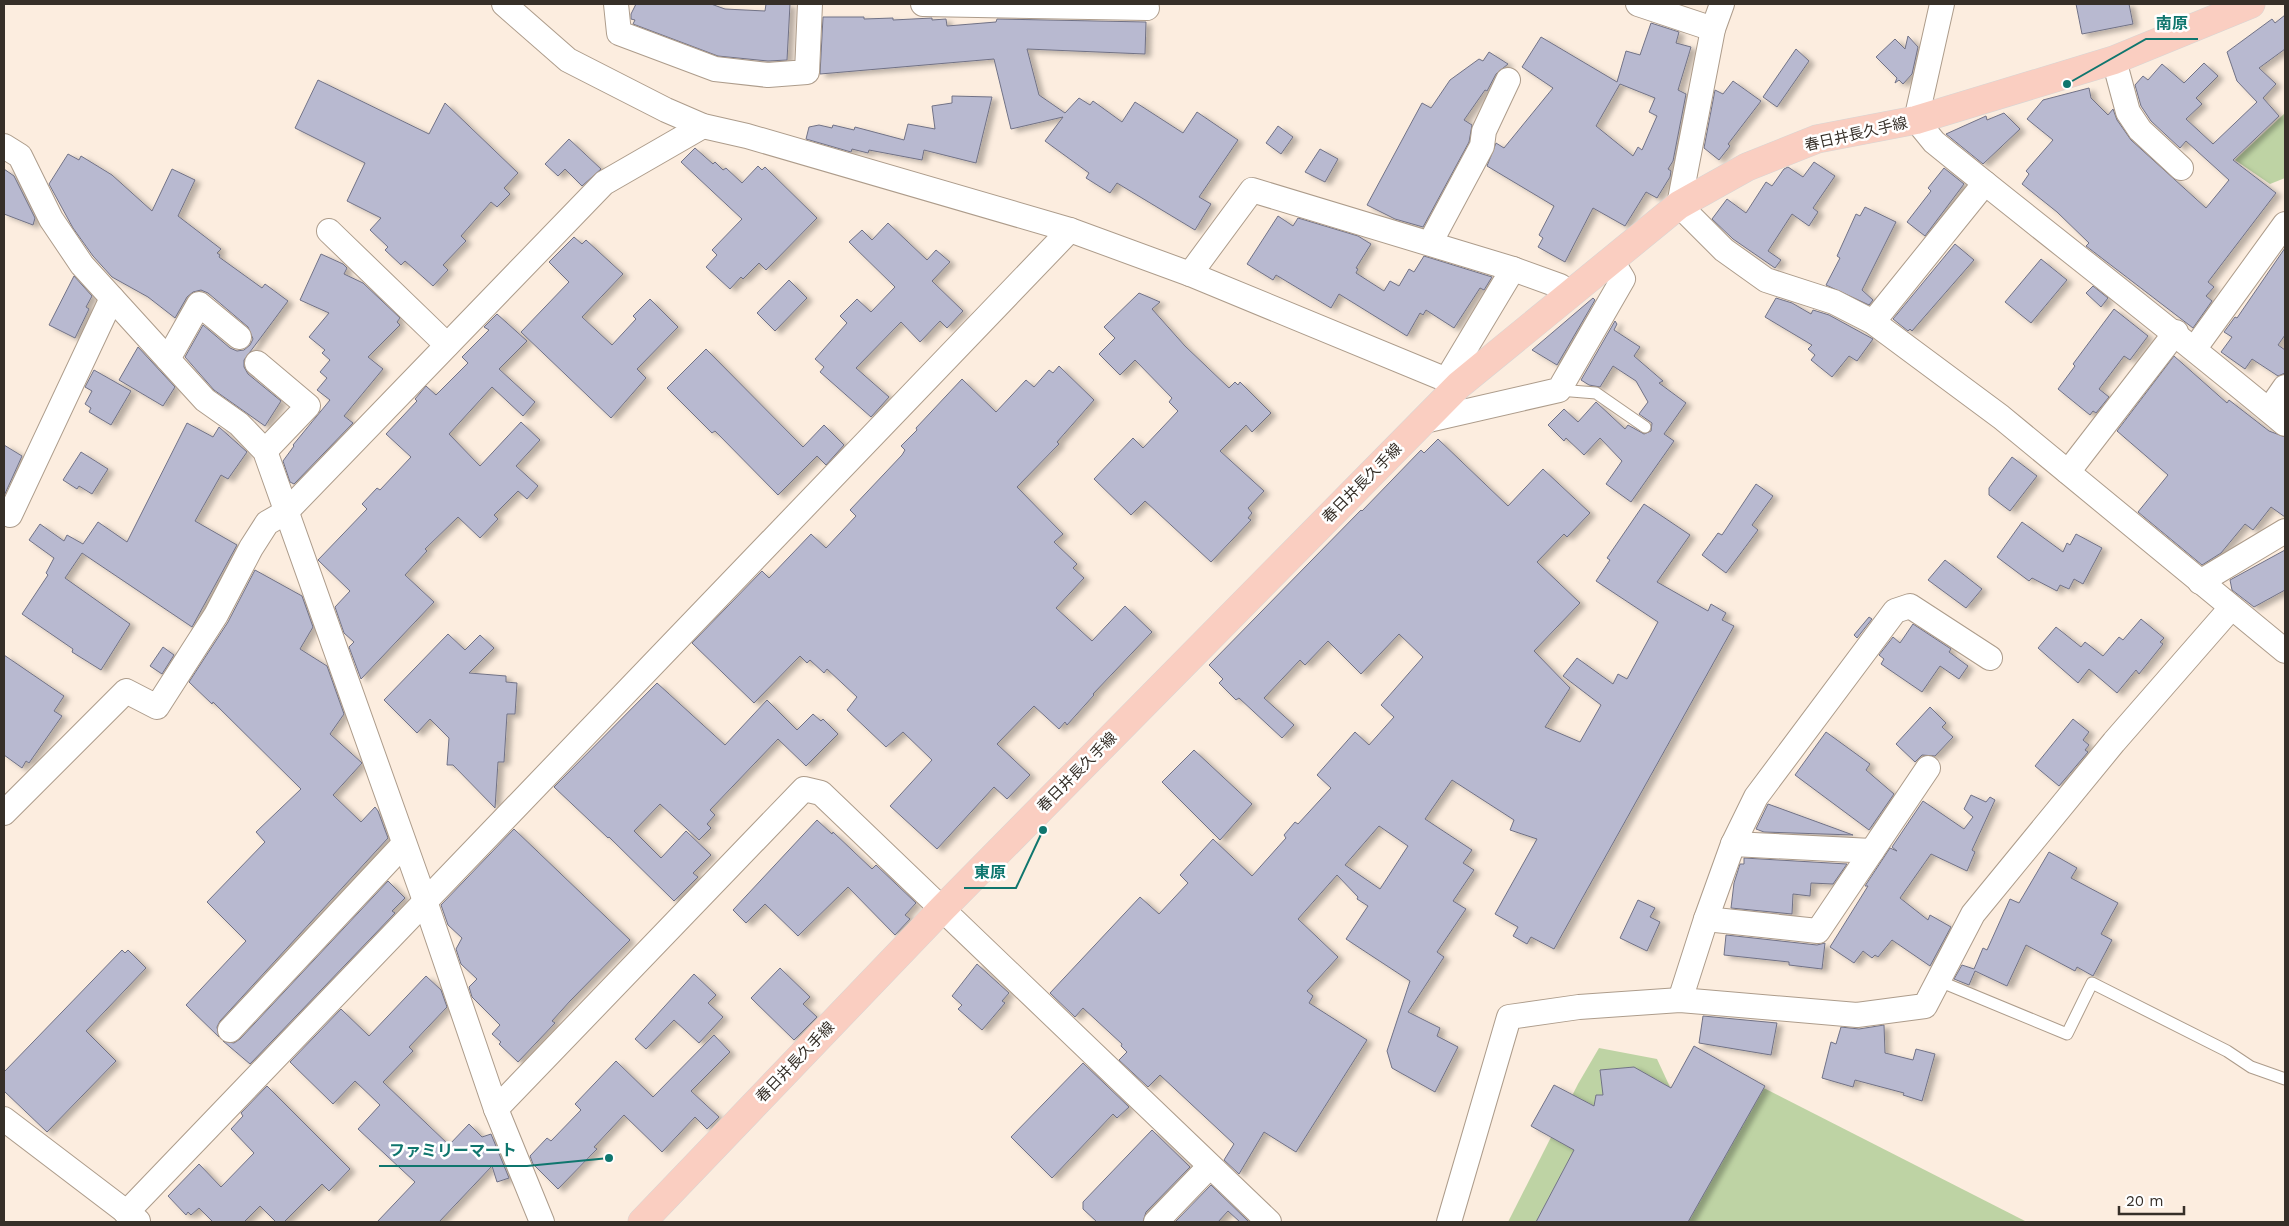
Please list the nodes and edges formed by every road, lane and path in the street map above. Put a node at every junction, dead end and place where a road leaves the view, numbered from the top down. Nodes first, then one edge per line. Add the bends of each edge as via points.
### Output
1 (504, 4) edge
2 (616, 4) edge
3 (810, 4) edge
4 (923, 4) edge
5 (1638, 4) edge
6 (1722, 4) edge
7 (1942, 4) edge
8 (2251, 4) edge
9 (1147, 8) dead end
10 (1713, 29) junction
11 (2114, 60) junction
12 (1508, 80) dead end
13 (1916, 120) junction
14 (703, 126) junction
15 (4, 146) edge
16 (2180, 168) dead end
17 (1985, 183) junction
18 (1679, 205) junction
19 (2285, 224) edge
20 (1070, 230) junction
21 (329, 231) dead end
22 (1430, 242) junction
23 (1612, 261) junction
24 (1513, 269) junction
25 (1190, 274) junction
26 (1571, 294) junction
27 (112, 298) junction
28 (1873, 322) junction
29 (2176, 332) junction
30 (239, 337) dead end
31 (447, 345) junction
32 (2195, 348) junction
33 (168, 359) junction
34 (257, 363) dead end
35 (1453, 382) junction
36 (2285, 387) edge
37 (1559, 390) junction
38 (2277, 417) edge
39 (1424, 421) junction
40 (1645, 427) dead end
41 (265, 451) junction
42 (2068, 472) junction
43 (286, 512) junction
44 (10, 515) dead end
45 (2285, 532) edge
46 (2200, 582) junction
47 (2231, 608) junction
48 (2285, 651) edge
49 (1990, 658) dead end
50 (1928, 768) dead end
51 (4, 813) edge
52 (404, 844) junction
53 (1733, 844) junction
54 (1872, 851) junction
55 (425, 901) junction
56 (942, 909) junction
57 (1706, 919) junction
58 (1940, 981) junction
59 (1680, 1000) junction
60 (230, 1030) dead end
61 (2285, 1080) edge
62 (496, 1109) junction
63 (4, 1119) edge
64 (1209, 1167) junction
65 (133, 1218) edge
66 (542, 1222) edge
67 (642, 1222) edge
68 (1156, 1222) edge
69 (1269, 1222) edge
70 (1448, 1222) edge

1 - 14 street via 568,60
2 - 3 street via 619,33 715,69 768,75 807,72
4 - 9 street
5 - 10 street
6 - 10 street
7 - 13 street
8 - 11 main road, 春日井長久手線
10 - 18 street
11 - 13 main road, 春日井長久手線
11 - 16 street via 2128,112 2140,130
12 - 22 street via 1484,131 1482,146
13 - 17 street via 1934,142
13 - 18 main road, 春日井長久手線 via 1817,140 1747,167
14 - 20 street
14 - 31 street via 604,183
15 - 27 street via 20,156 51,219 82,265
17 - 28 street
17 - 29 street
18 - 23 main road, 春日井長久手線
18 - 28 street via 1724,250 1766,280 1834,302
19 - 32 street
20 - 25 street
20 - 55 street
21 - 31 street
22 - 24 street
22 - 25 street via 1252,190
23 - 26 main road, 春日井長久手線
23 - 37 street via 1623,279
24 - 26 street via 1560,286
24 - 35 street
25 - 35 street
26 - 35 main road, 春日井長久手線
27 - 33 street
27 - 44 street
28 - 42 street via 2001,417
29 - 32 street
29 - 42 street
30 - 33 street via 199,304
31 - 43 street
32 - 38 street
33 - 41 street via 205,400 239,424
34 - 41 street via 308,406
35 - 39 main road, 春日井長久手線
36 - 38 street
37 - 39 street
37 - 40 lane via 1596,393
39 - 56 main road, 春日井長久手線
41 - 43 street
42 - 46 street
43 - 51 street via 267,523 216,615 157,708 126,691
43 - 52 street
45 - 46 street
46 - 47 street
47 - 48 street
47 - 58 street via 2114,742 1973,914
49 - 53 street via 1910,606 1895,611 1756,797
50 - 54 street
52 - 55 street
52 - 60 street
53 - 54 street
53 - 57 street
54 - 57 street via 1818,931
55 - 62 street
55 - 65 street
56 - 62 street via 821,793 804,789
56 - 64 street
56 - 67 main road, 春日井長久手線
57 - 59 street
58 - 59 street via 1925,1006 1857,1015
58 - 61 lane via 2067,1034 2092,983 2227,1051 2251,1067
59 - 70 street via 1579,1007 1509,1017
62 - 66 street
63 - 65 street
64 - 68 street
64 - 69 street

